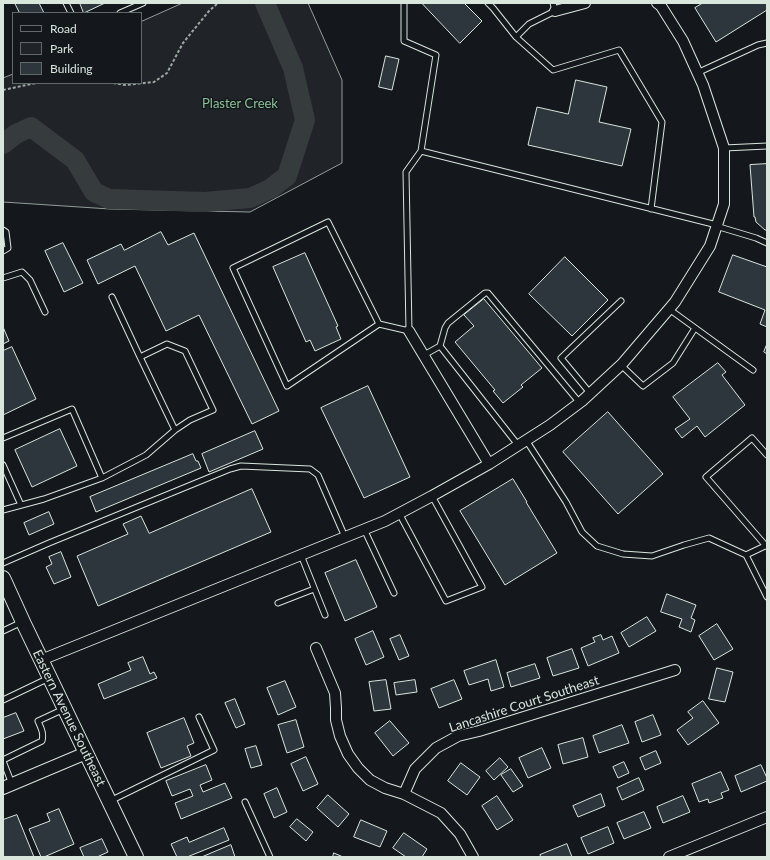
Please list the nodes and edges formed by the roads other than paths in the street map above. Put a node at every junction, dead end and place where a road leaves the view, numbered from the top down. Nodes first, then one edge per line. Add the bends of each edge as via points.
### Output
1 (66, 3) edge
2 (143, 3) edge
3 (404, 3) edge
4 (488, 3) edge
5 (585, 3) edge
6 (656, 3) edge
7 (554, 7) edge
8 (70, 12) edge
9 (122, 12) edge
10 (516, 37) junction
11 (767, 43) edge
12 (697, 73) junction
13 (767, 146) edge
14 (724, 148) junction
15 (421, 151) junction
16 (651, 208) junction
17 (716, 226) junction
18 (3, 230) edge
19 (767, 243) edge
20 (3, 251) edge
21 (3, 278) edge
22 (112, 297) dead end
23 (621, 301) dead end
24 (669, 309) junction
25 (45, 312) dead end
26 (379, 324) junction
27 (695, 328) junction
28 (409, 331) junction
29 (440, 346) junction
30 (424, 355) junction
31 (140, 357) junction
32 (621, 365) junction
33 (753, 370) dead end
34 (590, 393) junction
35 (580, 402) junction
36 (175, 430) junction
37 (3, 438) edge
38 (522, 443) junction
39 (767, 455) edge
40 (489, 464) junction
41 (3, 465) edge
42 (102, 478) junction
43 (432, 496) junction
44 (21, 505) junction
45 (3, 510) edge
46 (399, 513) junction
47 (364, 529) junction
48 (345, 537) junction
49 (766, 546) edge
50 (301, 555) junction
51 (746, 555) junction
52 (3, 563) edge
53 (3, 578) edge
54 (314, 589) junction
55 (394, 593) dead end
56 (767, 597) edge
57 (278, 603) dead end
58 (325, 615) dead end
59 (22, 622) junction
60 (3, 631) edge
61 (316, 648) dead end
62 (41, 660) junction
63 (675, 670) dead end
64 (50, 678) junction
65 (3, 700) edge
66 (64, 708) junction
67 (199, 717) dead end
68 (86, 753) junction
69 (3, 761) edge
70 (7, 786) edge
71 (404, 794) junction
72 (109, 801) junction
73 (245, 802) dead end
74 (767, 817) edge
75 (136, 857) edge
76 (270, 857) edge
77 (473, 857) edge
78 (669, 857) edge

1 - 8 lane
2 - 9 lane
3 - 15 lane via 404,41 436,55
4 - 10 lane
5 - 7 street
6 - 12 street via 662,6 683,41
7 - 10 lane via 529,24
10 - 16 lane via 553,70 619,50 662,122
11 - 12 lane
12 - 14 street
13 - 14 lane
14 - 17 street via 724,204
15 - 16 lane
15 - 28 lane via 406,172
16 - 17 lane
17 - 19 lane
17 - 24 street via 710,246
18 - 20 lane via 6,232 8,248
21 - 25 lane via 22,272 30,280
22 - 31 lane
23 - 34 lane via 561,358
24 - 27 lane
24 - 32 street
26 - 26 lane via 287,386 233,268 328,222
26 - 28 lane
27 - 32 lane via 673,363 643,386
27 - 33 lane
28 - 30 street
29 - 30 lane
29 - 35 lane via 448,323 488,293
29 - 38 lane
30 - 40 street
31 - 36 lane
31 - 36 lane via 167,344 185,351 213,410
32 - 34 street
34 - 35 street
35 - 38 street
36 - 42 lane via 146,455
37 - 42 lane via 72,409
38 - 40 street
38 - 51 lane via 566,502 582,532 598,546 623,554 652,556 709,538
39 - 49 lane via 752,438 706,477
40 - 43 street
41 - 44 lane
42 - 44 lane via 44,500
43 - 46 street
43 - 46 lane via 482,587 446,601
44 - 45 lane
46 - 47 street
47 - 48 street
47 - 55 lane
48 - 50 street
48 - 52 lane via 318,475 310,469 241,466
49 - 51 lane
50 - 54 lane
50 - 62 street
51 - 56 lane
53 - 59 main road, Eastern Avenue Southeast via 9,597
54 - 57 lane
54 - 58 lane
59 - 60 lane
59 - 62 main road, Eastern Avenue Southeast
61 - 71 street via 335,693 336,720 348,754 370,780
62 - 64 main road, Eastern Avenue Southeast
63 - 71 street, Lancashire Court Southeast via 458,736 436,748 415,769
64 - 65 lane
64 - 66 main road, Eastern Avenue Southeast
66 - 68 main road, Eastern Avenue Southeast
66 - 69 lane via 38,721 42,741
67 - 72 lane via 214,750
68 - 70 street
68 - 72 main road, Eastern Avenue Southeast
69 - 70 lane
71 - 77 street via 441,813 460,834
72 - 75 main road, Eastern Avenue Southeast
73 - 76 lane
74 - 78 street

